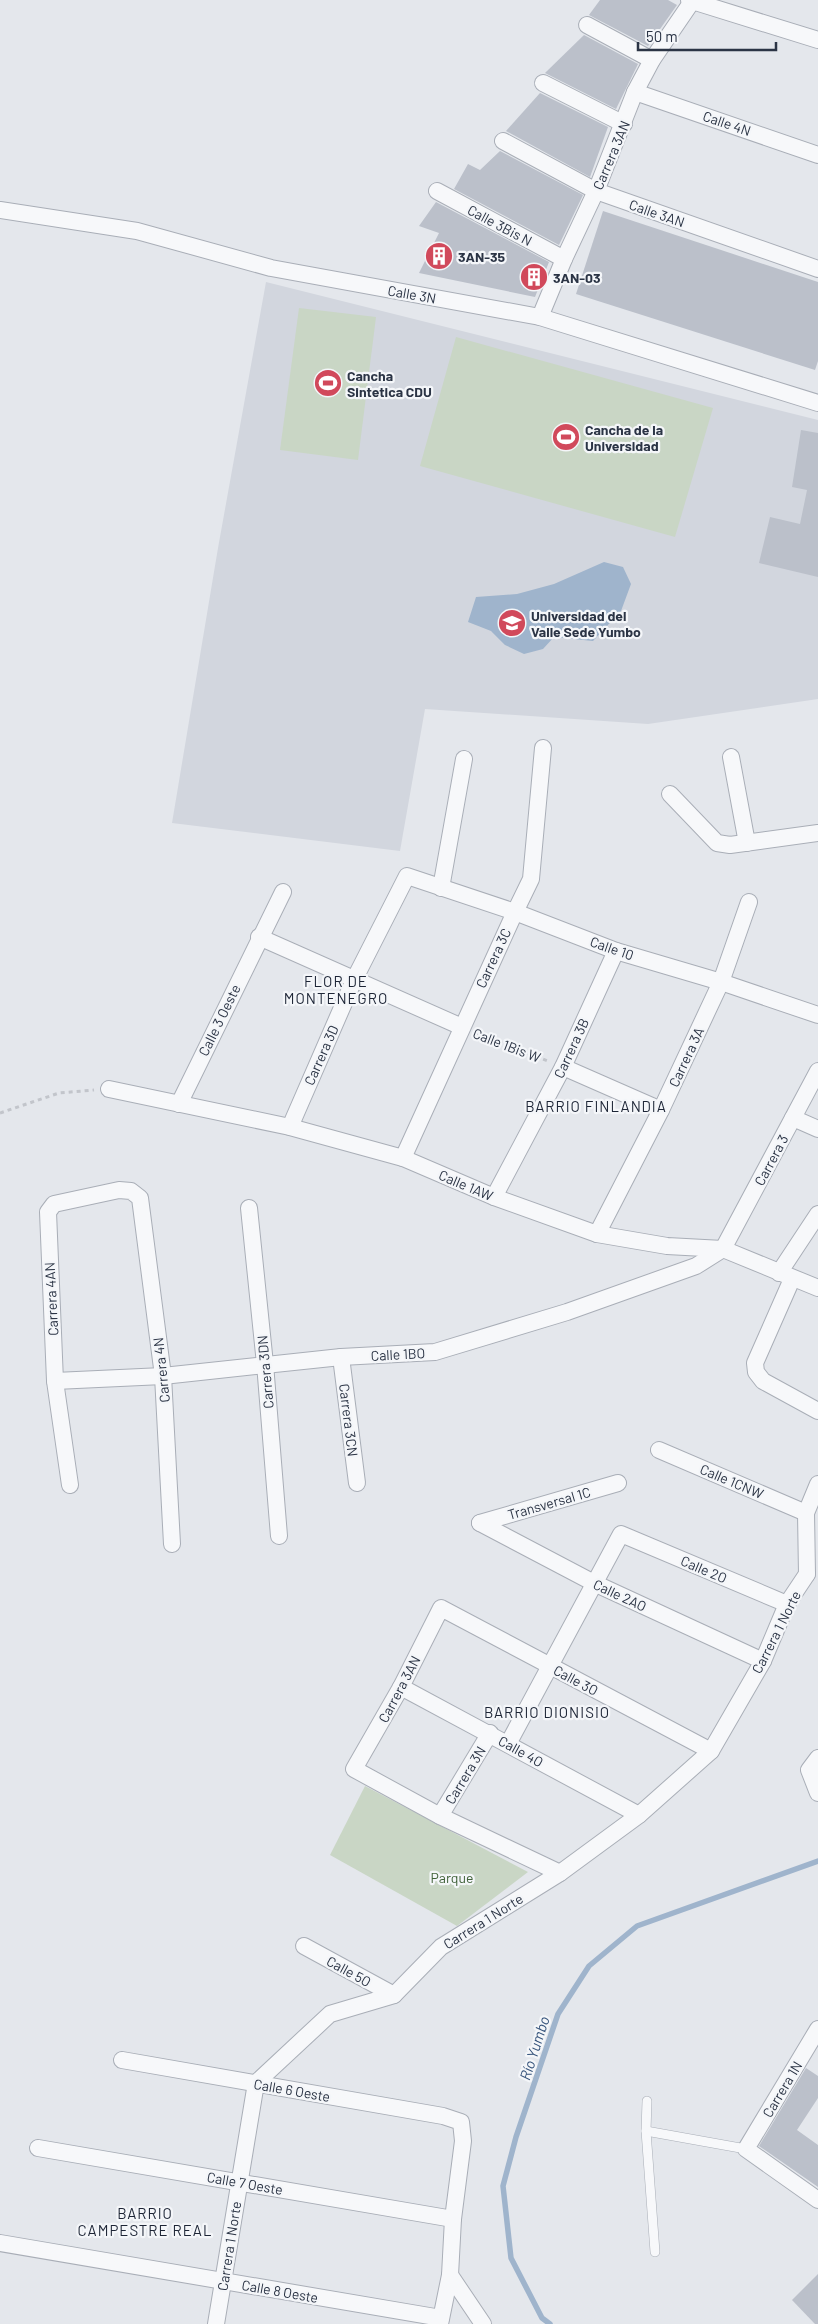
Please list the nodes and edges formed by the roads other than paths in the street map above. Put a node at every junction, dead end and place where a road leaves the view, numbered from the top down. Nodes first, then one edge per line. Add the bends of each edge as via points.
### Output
1 (691, 0) edge
2 (587, 25) dead end
3 (818, 40) edge
4 (652, 60) junction
5 (543, 83) dead end
6 (635, 92) junction
7 (624, 124) junction
8 (504, 141) dead end
9 (818, 154) edge
10 (596, 191) junction
11 (437, 192) dead end
12 (0, 210) edge
13 (564, 259) junction
14 (818, 269) edge
15 (540, 317) junction
16 (818, 403) edge
17 (543, 748) dead end
18 (731, 757) dead end
19 (464, 759) dead end
20 (670, 794) dead end
21 (818, 833) edge
22 (747, 843) junction
23 (407, 876) joint
24 (441, 888) junction
25 (283, 892) dead end
26 (749, 902) dead end
27 (515, 912) junction
28 (259, 937) junction
29 (616, 951) junction
30 (354, 980) junction
31 (721, 982) junction
32 (818, 1015) edge
33 (462, 1027) junction
34 (563, 1067) junction
35 (818, 1071) edge
36 (110, 1089) road end
37 (179, 1104) junction
38 (661, 1110) junction
39 (793, 1118) junction
40 (290, 1127) junction
41 (818, 1129) edge
42 (403, 1158) junction
43 (494, 1197) junction
44 (140, 1198) joint
45 (248, 1208) dead end
46 (818, 1214) edge
47 (597, 1234) junction
48 (723, 1249) junction
49 (785, 1276) junction
50 (818, 1288) edge
51 (341, 1356) junction
52 (265, 1364) junction
53 (163, 1376) junction
54 (55, 1381) junction
55 (818, 1410) edge
56 (658, 1450) dead end
57 (357, 1483) dead end
58 (618, 1483) dead end
59 (818, 1484) edge
60 (70, 1485) dead end
61 (806, 1513) junction
62 (480, 1523) joint
63 (621, 1534) joint
64 (279, 1536) dead end
65 (172, 1544) dead end
66 (813, 1576) edge
67 (594, 1583) junction
68 (787, 1604) junction
69 (441, 1608) joint
70 (762, 1661) junction
71 (550, 1666) junction
72 (401, 1687) junction
73 (490, 1733) junction
74 (508, 1744) junction
75 (711, 1751) junction
76 (818, 1758) edge
77 (818, 1793) edge
78 (639, 1815) junction
79 (440, 1816) junction
80 (560, 1873) junction
81 (304, 1946) dead end
82 (394, 1995) junction
83 (818, 2029) edge
84 (122, 2060) dead end
85 (256, 2084) junction
86 (647, 2101) dead end
87 (646, 2130) junction
88 (38, 2148) dead end
89 (746, 2149) junction
90 (239, 2182) junction
91 (818, 2200) edge
92 (453, 2219) junction
93 (0, 2243) edge
94 (655, 2252) dead end
95 (450, 2275) junction
96 (223, 2281) junction
97 (441, 2321) edge
98 (216, 2324) edge
99 (483, 2324) edge

1 - 3 street
1 - 4 street, Carrera 3AN
2 - 4 street
4 - 6 street, Carrera 3AN
5 - 7 street
6 - 7 street, Carrera 3AN
6 - 9 street, Calle 4N
7 - 10 street, Carrera 3AN
8 - 10 street, Calle 3AN
10 - 13 street, Carrera 3AN
10 - 14 street, Calle 3AN
11 - 13 street, Calle 3Bis N
12 - 15 street, Calle 3N via 137,231 270,268
13 - 15 street, Carrera 3AN
15 - 16 street, Calle 3N
17 - 27 street, Carrera 3C via 531,879
18 - 22 street
19 - 24 street
20 - 22 street via 717,843
21 - 22 street
23 - 24 street, Calle 10
23 - 30 street, Carrera 3D
24 - 27 street, Calle 10
25 - 28 street
26 - 31 street, Carrera 3A
27 - 29 street, Calle 10
27 - 33 street, Carrera 3C
28 - 30 street
28 - 37 street, Calle 3 Oeste
29 - 31 street, Calle 10
29 - 34 street, Carrera 3B
30 - 33 street
30 - 40 street, Carrera 3D
31 - 32 street, Calle 10
31 - 38 street, Carrera 3A
33 - 42 street, Carrera 3C
34 - 38 street
34 - 43 street, Carrera 3B
35 - 39 street, Carrera 3
36 - 37 street, Calle 1AW
37 - 40 street, Calle 1AW
38 - 47 street, Carrera 3A
39 - 41 street
39 - 48 street, Carrera 3
40 - 42 street, Calle 1AW
42 - 43 street, Calle 1AW
43 - 47 street, Calle 1AW
44 - 53 street, Carrera 4N
44 - 54 street, Carrera 4AN via 131,1191 119,1190 54,1204 48,1212
45 - 52 street, Carrera 3DN
46 - 49 street
47 - 48 street, Calle 1AW via 667,1246
48 - 49 street, Calle 1AW
48 - 51 street, Calle 1BO via 696,1266 435,1352
49 - 50 street, Calle 1AW
49 - 55 street via 755,1363 756,1372 763,1381
51 - 52 street, Calle 1BO
51 - 57 street, Carrera 3CN
52 - 53 street, Calle 1BO
52 - 64 street, Carrera 3DN
53 - 54 street, Calle 1BO
53 - 65 street, Carrera 4N
54 - 60 street, Carrera 4AN
56 - 61 street, Calle 1CNW
58 - 62 street, Transversal 1C
59 - 61 street
61 - 66 street
62 - 67 street, Calle 2AO
63 - 67 street, Carrera 3N
63 - 68 street, Calle 2O
66 - 68 street, Carrera 1 Norte
67 - 70 street, Calle 2AO
67 - 71 street, Carrera 3N
68 - 70 street, Carrera 1 Norte
69 - 71 street, Calle 3O
69 - 72 street, Carrera 3AN
70 - 75 street, Carrera 1 Norte
71 - 74 street, Carrera 3N
71 - 75 street, Calle 3O
72 - 73 street, Calle 4O
72 - 79 street, Carrera 3AN via 354,1770
73 - 74 street, Calle 4O
73 - 79 street, Carrera 3N
74 - 78 street, Calle 4O
75 - 78 street, Carrera 1 Norte
76 - 77 street via 809,1770
78 - 80 street, Carrera 1 Norte
79 - 80 street
80 - 82 street, Carrera 1 Norte via 441,1947
81 - 82 street, Calle 5O
82 - 85 street, Carrera 1 Norte via 330,2014
83 - 89 street, Carrera 1N
84 - 85 street, Calle 6 Oeste
85 - 90 street, Carrera 1 Norte
85 - 92 street, Calle 6 Oeste via 462,2122 463,2141
86 - 87 lane
87 - 89 lane
87 - 94 lane
88 - 90 street, Calle 7 Oeste
89 - 91 street
90 - 92 street, Calle 7 Oeste
90 - 96 street, Carrera 1 Norte
92 - 95 street
93 - 96 street, Calle 8 Oeste
95 - 97 street
95 - 99 street
96 - 97 street, Calle 8 Oeste
96 - 98 street, Carrera 1 Norte

